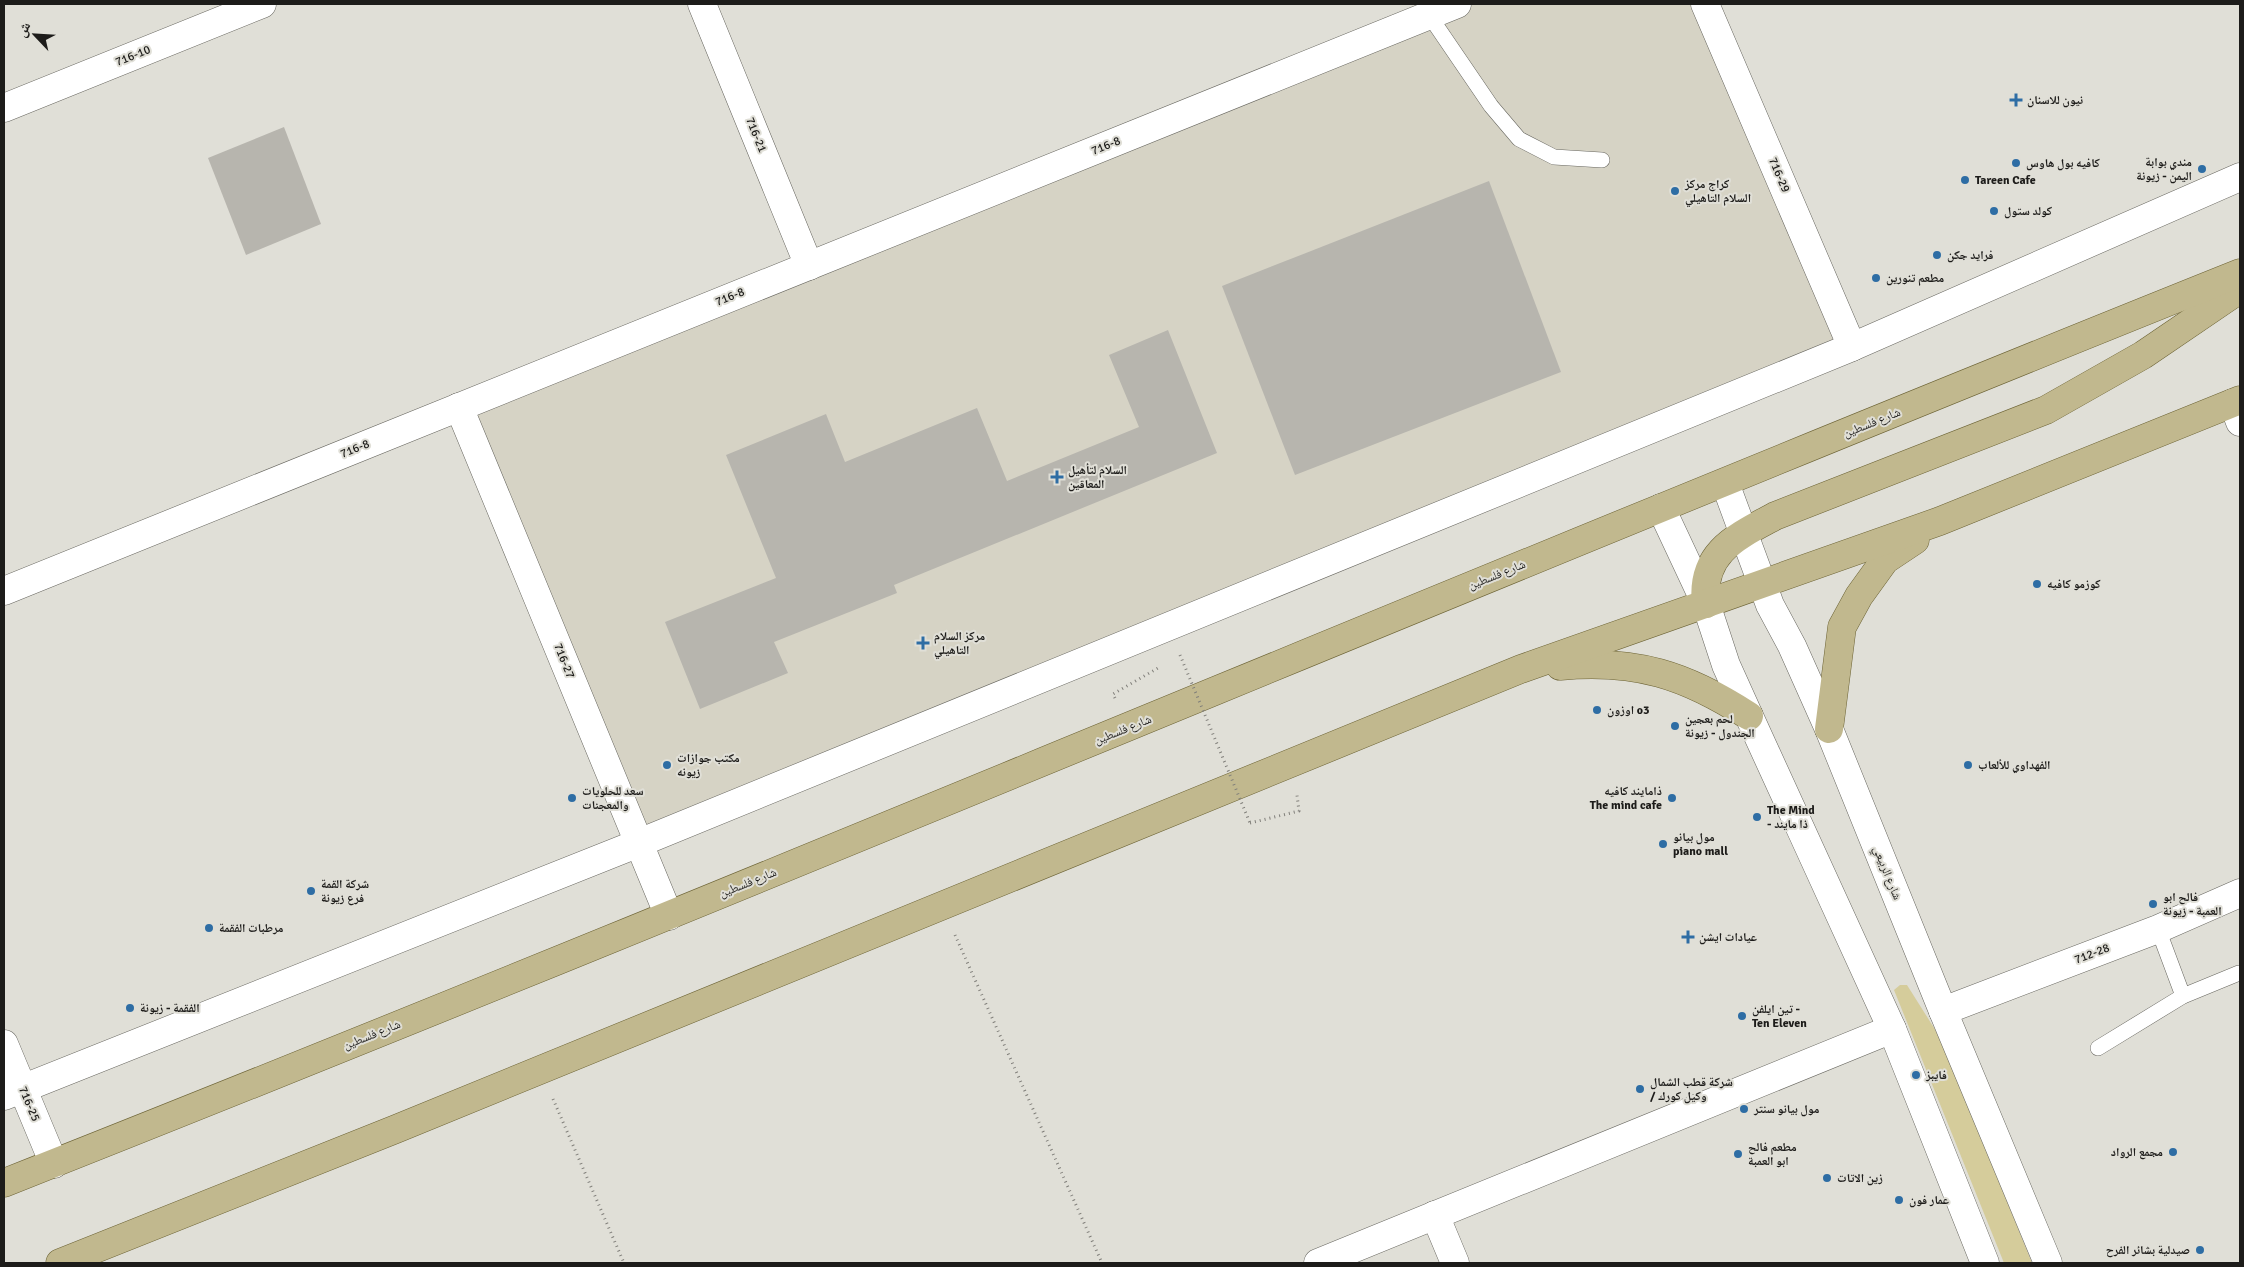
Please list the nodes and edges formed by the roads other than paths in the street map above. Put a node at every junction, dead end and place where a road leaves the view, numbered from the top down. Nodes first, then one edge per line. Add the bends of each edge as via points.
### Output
1 (262, 4) edge
2 (702, 4) edge
3 (1457, 4) edge
4 (1705, 4) edge
5 (1429, 15) junction
6 (4, 108) edge
7 (1602, 160) dead end
8 (2240, 177) edge
9 (809, 266) junction
10 (2240, 273) edge
11 (2240, 289) edge
12 (1852, 347) junction
13 (459, 407) junction
14 (2238, 408) edge
15 (1726, 483) junction
16 (1661, 508) junction
17 (1940, 521) junction
18 (1744, 533) junction
19 (1762, 584) junction
20 (4, 591) edge
21 (1706, 604) junction
22 (1521, 669) junction
23 (1749, 716) junction
24 (1830, 729) junction
25 (639, 842) junction
26 (2240, 894) edge
27 (669, 916) junction
28 (2158, 929) junction
29 (2240, 973) edge
30 (2183, 996) junction
31 (1943, 1012) junction
32 (1892, 1029) junction
33 (4, 1044) edge
34 (2098, 1048) dead end
35 (13, 1092) edge
36 (54, 1164) junction
37 (4, 1183) edge
38 (1435, 1215) junction
39 (60, 1263) edge
40 (1318, 1263) edge
41 (1455, 1263) edge
42 (1985, 1263) edge
43 (2048, 1263) edge

1 - 6 street, 716-10
2 - 9 street, 716-21
3 - 5 street, 716-8
4 - 12 street, 716-29
5 - 7 lane via 1491,106 1519,138 1554,157
5 - 9 street, 716-8
8 - 12 street
9 - 13 street, 716-8
10 - 15 main road, شارع فلسطين
11 - 18 main road via 2143,355 2046,410 1775,516
12 - 25 street
13 - 20 street, 716-8
13 - 25 street, 716-27
14 - 17 main road
15 - 16 main road, شارع فلسطين
15 - 18 street, شارع الربيعي
16 - 21 street
16 - 27 main road, شارع فلسطين
17 - 19 main road
17 - 24 main road via 1885,560 1842,627
18 - 19 street, شارع الربيعي
18 - 21 main road via 1715,558 1707,572 1704,587
19 - 21 main road
19 - 24 street, شارع الربيعي
21 - 22 main road
21 - 23 street via 1726,665
22 - 23 main road via 1590,663 1644,668 1678,678 1718,696
22 - 39 main road
23 - 32 street
24 - 31 street, شارع الربيعي
25 - 27 street, 716-27
25 - 35 street
26 - 28 street, 712-28
27 - 36 main road, شارع فلسطين
28 - 30 lane
28 - 31 street, 712-28
29 - 30 lane
30 - 34 lane
31 - 43 street, شارع الربيعي
32 - 38 street
32 - 42 street
33 - 35 street, 716-25
35 - 36 street, 716-25
36 - 37 main road, شارع فلسطين
38 - 40 street
38 - 41 street

